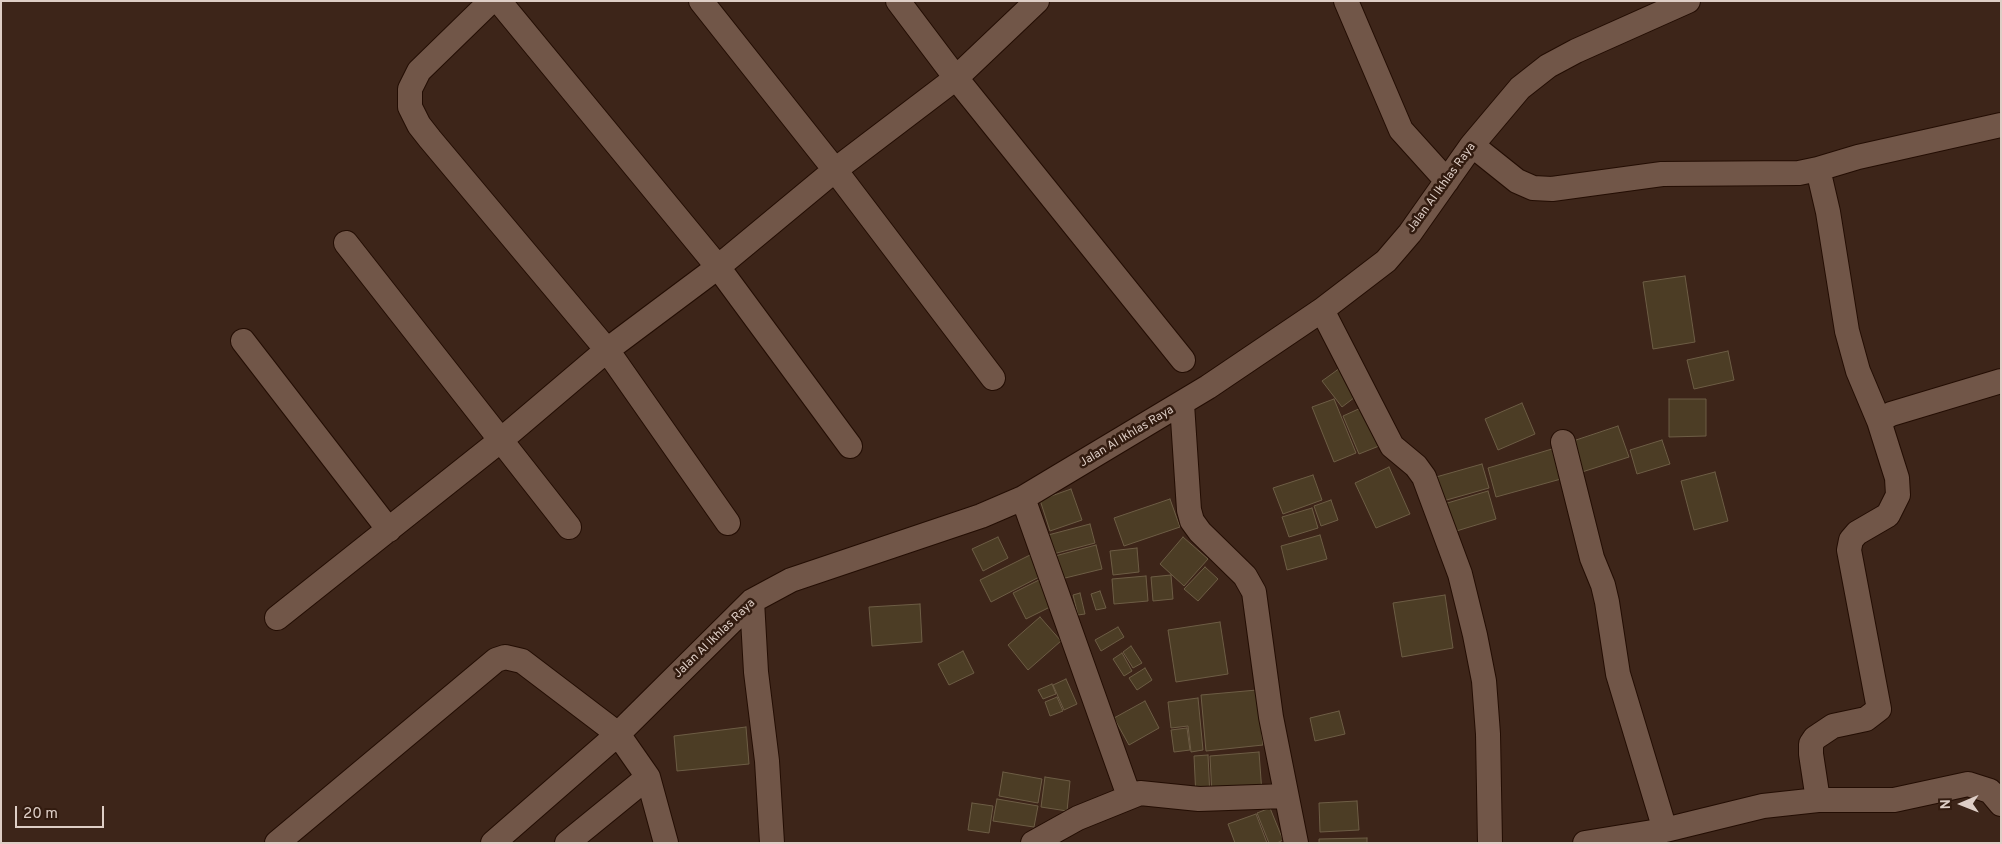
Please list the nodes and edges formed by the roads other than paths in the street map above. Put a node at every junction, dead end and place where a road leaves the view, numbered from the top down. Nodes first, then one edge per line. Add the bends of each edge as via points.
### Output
1 (491, 1) edge
2 (500, 1) edge
3 (701, 1) edge
4 (898, 1) edge
5 (1037, 1) edge
6 (1346, 1) edge
7 (1688, 1) edge
8 (956, 78) junction
9 (2001, 126) edge
10 (1472, 145) junction
11 (835, 170) junction
12 (1818, 170) junction
13 (1447, 181) junction
14 (346, 243) dead end
15 (718, 267) junction
16 (1322, 310) junction
17 (243, 341) dead end
18 (607, 350) junction
19 (1183, 360) dead end
20 (993, 378) dead end
21 (2001, 381) edge
22 (1182, 404) junction
23 (1879, 421) junction
24 (501, 440) junction
25 (1563, 442) dead end
26 (850, 446) dead end
27 (1023, 498) junction
28 (728, 523) dead end
29 (569, 527) dead end
30 (389, 530) junction
31 (752, 601) junction
32 (277, 618) dead end
33 (618, 734) junction
34 (648, 777) junction
35 (1129, 796) junction
36 (1286, 796) junction
37 (1818, 800) junction
38 (2001, 804) edge
39 (1665, 830) junction
40 (277, 843) edge
41 (493, 843) edge
42 (567, 843) edge
43 (666, 843) edge
44 (772, 843) edge
45 (1033, 843) edge
46 (1296, 843) edge
47 (1490, 843) edge
48 (1585, 843) edge

1 - 18 street via 419,71 410,89 410,107 418,125
2 - 15 street
3 - 11 street
4 - 8 street
5 - 8 street
6 - 13 street via 1401,130
7 - 10 street, Jalan Al Ikhlas Raya via 1576,50 1548,66 1514,93
8 - 11 street
8 - 19 street
9 - 12 street via 1858,157
10 - 12 street via 1517,181 1533,188 1552,189 1662,174 1799,173
10 - 13 street, Jalan Al Ikhlas Raya
11 - 15 street
11 - 20 street
12 - 23 street via 1830,221 1847,331 1858,371
13 - 16 street, Jalan Al Ikhlas Raya via 1410,234 1386,261
14 - 24 street
15 - 18 street
15 - 26 street
16 - 22 street, Jalan Al Ikhlas Raya
16 - 47 street via 1392,446 1424,477 1460,574 1484,681
17 - 30 street
18 - 24 street
18 - 28 street
21 - 23 street via 1891,414
22 - 27 street, Jalan Al Ikhlas Raya
22 - 36 street via 1192,521 1245,576 1254,592
23 - 37 street via 1897,478 1898,495 1888,515 1857,533 1849,550 1879,709 1866,719 1833,726 1815,738 1811,754
24 - 29 street
24 - 30 street
25 - 39 street via 1592,558 1605,594 1618,674
27 - 31 street, Jalan Al Ikhlas Raya via 982,516 791,580
27 - 35 street
30 - 32 street
31 - 33 street, Jalan Al Ikhlas Raya
31 - 44 street
33 - 34 street
33 - 40 street via 522,661 505,657 496,660
33 - 41 street, Jalan Al Ikhlas Raya
34 - 42 street
34 - 43 street
35 - 36 street via 1153,792 1199,800
35 - 45 street via 1078,818
36 - 46 street
37 - 38 street via 1894,800 1968,784 1990,791
37 - 39 street via 1763,806
39 - 48 street

